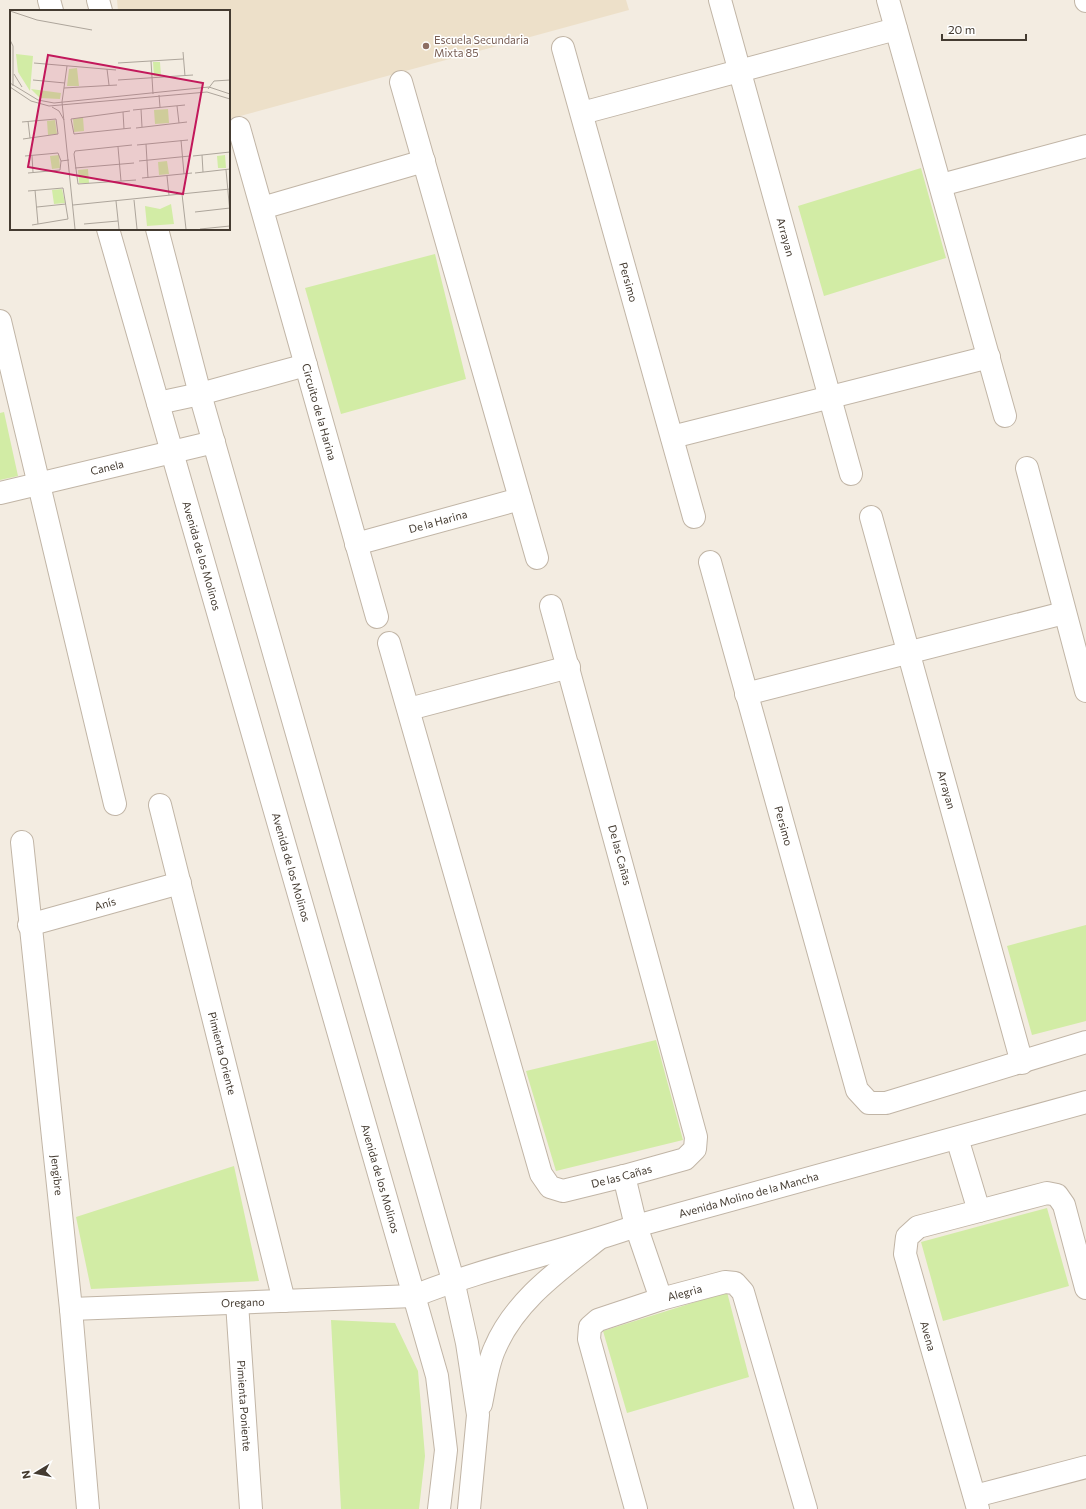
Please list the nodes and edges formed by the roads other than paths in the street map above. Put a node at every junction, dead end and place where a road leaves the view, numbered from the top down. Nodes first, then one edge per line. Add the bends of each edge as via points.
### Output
1 (49, 0) edge
2 (98, 0) edge
3 (720, 0) edge
4 (888, 0) edge
5 (52, 10) edge
6 (101, 10) edge
7 (896, 29) junction
8 (563, 48) dead end
9 (740, 71) junction
10 (401, 82) dead end
11 (582, 114) junction
12 (239, 128) dead end
13 (1086, 146) edge
14 (424, 161) junction
15 (941, 185) junction
16 (262, 208) junction
17 (108, 230) edge
18 (158, 230) edge
19 (0, 321) edge
20 (989, 358) junction
21 (306, 364) junction
22 (200, 394) junction
23 (830, 398) junction
24 (158, 404) junction
25 (1005, 416) dead end
26 (672, 437) junction
27 (214, 442) junction
28 (172, 452) junction
29 (1027, 468) dead end
30 (852, 474) dead end
31 (39, 484) junction
32 (0, 493) edge
33 (520, 499) junction
34 (694, 517) dead end
35 (871, 517) dead end
36 (356, 544) junction
37 (537, 558) dead end
38 (710, 562) dead end
39 (551, 606) dead end
40 (1064, 613) junction
41 (377, 617) dead end
42 (389, 643) dead end
43 (908, 653) junction
44 (569, 667) junction
45 (1086, 691) edge
46 (746, 694) junction
47 (409, 709) junction
48 (115, 804) dead end
49 (160, 805) dead end
50 (22, 842) dead end
51 (180, 883) junction
52 (30, 924) junction
53 (1086, 1042) edge
54 (1022, 1063) junction
55 (1086, 1102) edge
56 (957, 1138) junction
57 (624, 1176) junction
58 (979, 1211) junction
59 (636, 1226) junction
60 (597, 1240) junction
61 (453, 1280) junction
62 (1086, 1288) edge
63 (414, 1296) junction
64 (661, 1300) junction
65 (284, 1301) junction
66 (237, 1303) junction
67 (71, 1309) junction
68 (478, 1415) junction
69 (1086, 1467) edge
70 (976, 1502) edge
71 (88, 1509) edge
72 (251, 1509) edge
73 (438, 1509) edge
74 (469, 1509) edge
75 (636, 1509) edge
76 (806, 1509) edge

1 - 5 street
2 - 6 street
3 - 9 street, Arrayan
4 - 7 street
7 - 9 street
7 - 15 street
8 - 11 street, Persimo
9 - 11 street
9 - 23 street, Arrayan
10 - 14 street
11 - 26 street, Persimo
12 - 16 street, Circuito de la Harina
13 - 15 street
14 - 16 street
14 - 33 street
15 - 20 street
16 - 21 street, Circuito de la Harina
17 - 24 street, Avenida de los Molinos
18 - 22 street
19 - 31 street
20 - 23 street
20 - 25 street
21 - 22 street
21 - 36 street, Circuito de la Harina
22 - 24 street
22 - 27 street
23 - 26 street
23 - 30 street, Arrayan
24 - 28 street, Avenida de los Molinos
26 - 34 street, Persimo
27 - 28 street, Canela
27 - 61 street
28 - 31 street, Canela
28 - 63 street, Avenida de los Molinos
29 - 40 street
31 - 32 street, Canela
31 - 48 street
33 - 36 street, De la Harina
33 - 37 street
35 - 43 street, Arrayan
36 - 41 street, Circuito de la Harina
38 - 46 street, Persimo
39 - 44 street, De las Cañas
40 - 43 street
40 - 45 street
42 - 47 street, De las Cañas
43 - 46 street
43 - 54 street, Arrayan
44 - 47 street
44 - 57 street, De las Cañas via 696,1137 695,1149 685,1159
46 - 54 street, Persimo via 857,1090 869,1103 886,1103
47 - 57 street, De las Cañas via 541,1174 550,1187 563,1191
49 - 51 street, Pimienta Oriente
50 - 52 street, Jengibre
51 - 52 street, Anís
51 - 65 street, Pimienta Oriente
52 - 67 street, Jengibre
53 - 54 street
55 - 56 street, Avenida Molino de la Mancha
56 - 58 street
56 - 59 street, Avenida Molino de la Mancha
57 - 59 street
58 - 62 street, Avena via 1047,1193 1057,1195 1064,1205
58 - 70 street, Avena via 918,1227 907,1237 905,1254
59 - 60 street, Avenida Molino de la Mancha
59 - 64 street
60 - 61 street, Avenida Molino de la Mancha
60 - 68 street via 549,1279 511,1317 494,1348
61 - 63 street, Avenida Molino de la Mancha
61 - 68 street via 467,1343
63 - 65 street, Oregano
63 - 73 street, Avenida de los Molinos via 437,1376 446,1450
64 - 75 street, Alegria via 598,1320 590,1327 589,1339
64 - 76 street, Alegria via 725,1282 735,1283 743,1292
65 - 66 street, Oregano
66 - 67 street, Oregano
66 - 72 street, Pimienta Poniente
67 - 71 street, Jengibre
68 - 74 street
69 - 70 street

